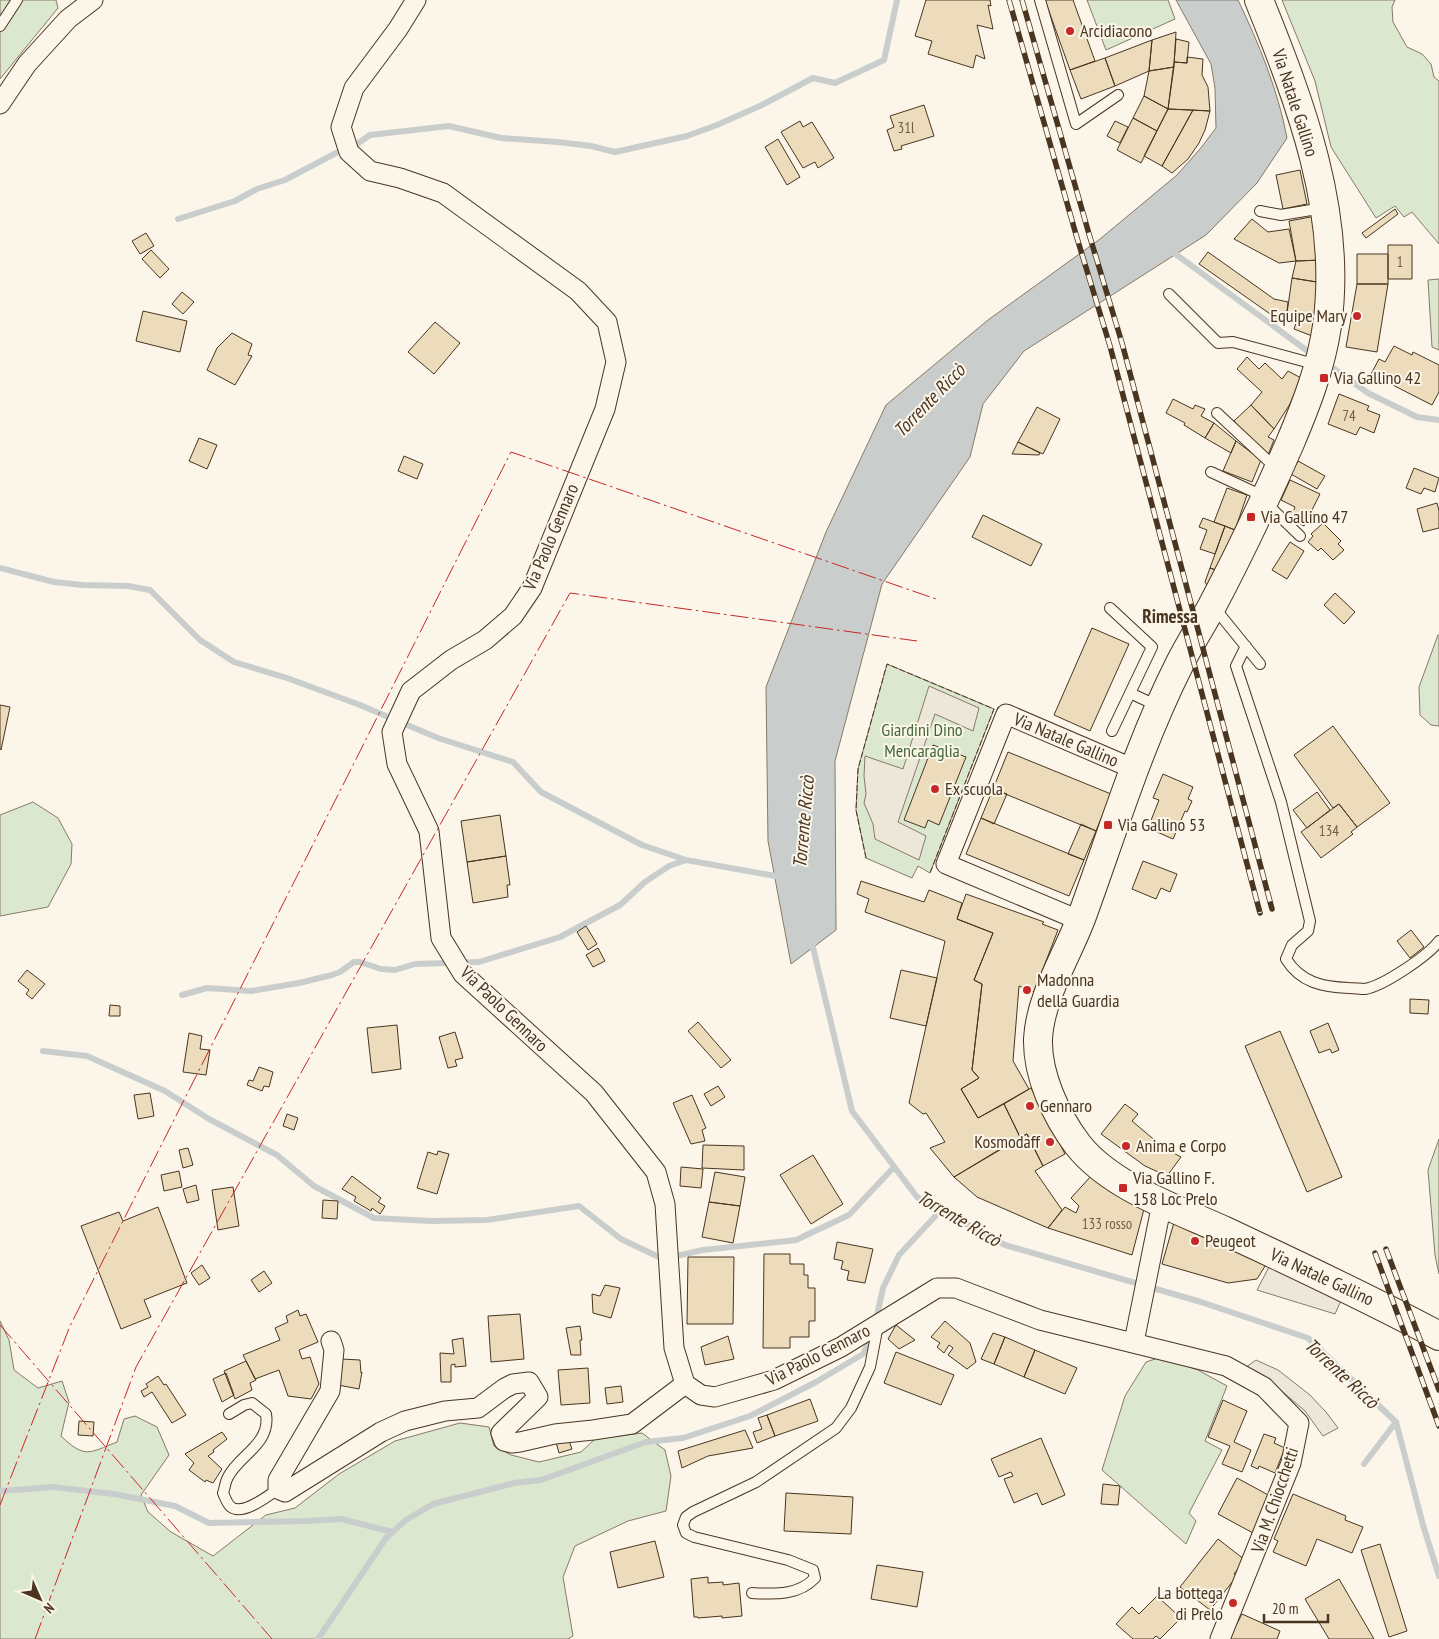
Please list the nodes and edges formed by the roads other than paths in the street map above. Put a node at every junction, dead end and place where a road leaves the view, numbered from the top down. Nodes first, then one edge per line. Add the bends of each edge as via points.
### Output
1 (17, 0) edge
2 (92, 0) edge
3 (416, 0) edge
4 (1040, 0) edge
5 (1259, 0) edge
6 (0, 26) edge
7 (1118, 95) dead end
8 (0, 104) edge
9 (1324, 207) junction
10 (1260, 211) dead end
11 (1169, 294) dead end
12 (1319, 365) junction
13 (1217, 413) dead end
14 (1278, 470) junction
15 (1211, 472) dead end
16 (1265, 500) junction
17 (1300, 536) dead end
18 (1212, 605) junction
19 (1110, 608) dead end
20 (1246, 646) junction
21 (1260, 664) dead end
22 (1130, 693) junction
23 (1160, 707) junction
24 (1112, 731) dead end
25 (1134, 769) junction
26 (1080, 921) junction
27 (1439, 941) edge
28 (1162, 1202) junction
29 (878, 1324) junction
30 (1135, 1336) junction
31 (1439, 1336) edge
32 (331, 1341) dead end
33 (685, 1384) junction
34 (228, 1414) dead end
35 (278, 1489) junction
36 (752, 1593) dead end
37 (1220, 1639) edge

1 - 6 lane
2 - 8 street via 68,18 27,64
3 - 33 street, Via Paolo Gennaro via 398,30 354,88 341,127 349,152 370,171 443,193 578,291 607,322 616,362 605,410 532,588 513,616 485,640 451,660 411,691 392,732 397,764 429,831 441,938 462,974 594,1093 656,1172 665,1204 674,1348
4 - 7 lane via 1076,124
5 - 9 main road, Via Natale Gallino via 1304,119
9 - 10 lane via 1281,215
9 - 12 main road, Via Natale Gallino via 1331,298
11 - 12 lane via 1218,343 1233,342
12 - 14 main road, Via Natale Gallino
13 - 14 lane
14 - 16 main road, Via Natale Gallino
15 - 16 lane
16 - 17 lane
16 - 18 main road, Via Natale Gallino
18 - 20 lane
18 - 23 main road, Via Natale Gallino
19 - 22 lane, Via Natale Gallino via 1152,647
20 - 21 lane
20 - 27 lane via 1236,666 1281,802 1310,921 1308,931 1292,945 1286,958 1293,970 1310,982 1365,989 1401,973
22 - 23 lane
22 - 24 lane, Via Natale Gallino
23 - 25 main road, Via Natale Gallino
25 - 26 main road, Via Natale Gallino
25 - 26 street, Via Natale Gallino via 1006,714 946,864
26 - 28 main road, Via Natale Gallino via 1044,1006 1038,1034 1039,1060 1046,1085 1067,1128 1095,1163 1116,1179
28 - 30 street
28 - 31 main road, Via Natale Gallino via 1388,1308
29 - 30 street, Via Paolo Gennaro via 937,1288 956,1288 1040,1320
29 - 33 street, Via Paolo Gennaro via 841,1347 774,1380 715,1397 701,1395
29 - 36 lane via 870,1367 851,1408 836,1428 756,1482 686,1517 683,1525 686,1533 694,1537 788,1560 813,1570 815,1578 802,1589 780,1594
30 - 37 street, Via M. Chiocchetti via 1226,1366 1264,1387 1299,1423 1291,1463
32 - 35 street via 334,1350 330,1391 278,1480
33 - 35 street via 632,1424 512,1443 504,1441 501,1433 538,1397 529,1382 513,1384 478,1408 444,1411 405,1421 381,1432 293,1489 285,1492
34 - 35 lane via 252,1403 266,1414 267,1422 257,1445 228,1477 223,1493 226,1501 231,1508 240,1510

